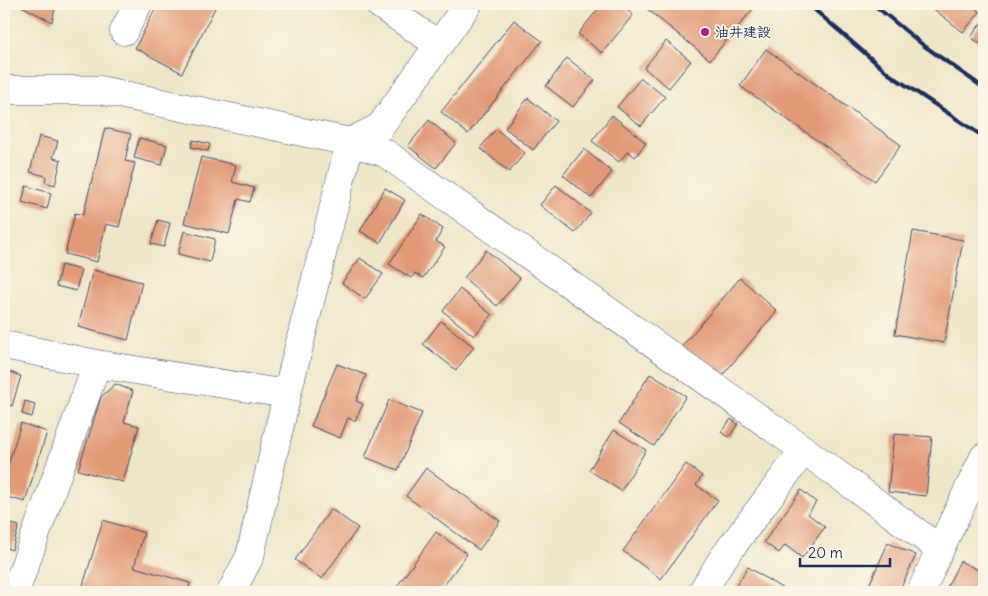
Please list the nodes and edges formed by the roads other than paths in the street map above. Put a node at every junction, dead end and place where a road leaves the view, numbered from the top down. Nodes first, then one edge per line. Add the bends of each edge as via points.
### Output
1 (138, 4) edge
2 (378, 4) edge
3 (468, 4) edge
4 (124, 31) dead end
5 (438, 45) junction
6 (4, 90) edge
7 (350, 142) junction
8 (4, 345) edge
9 (97, 364) junction
10 (287, 394) junction
11 (804, 450) junction
12 (984, 457) edge
13 (940, 549) junction
14 (16, 592) edge
15 (231, 592) edge
16 (702, 592) edge
17 (921, 592) edge

1 - 4 street
2 - 5 street
3 - 5 street
5 - 7 street via 380,127
6 - 7 street via 100,90
7 - 10 street
7 - 11 street via 385,153
8 - 9 street
9 - 10 street
9 - 14 street
10 - 15 street via 250,556
11 - 13 street
11 - 16 street via 721,561
12 - 13 street
13 - 17 street

